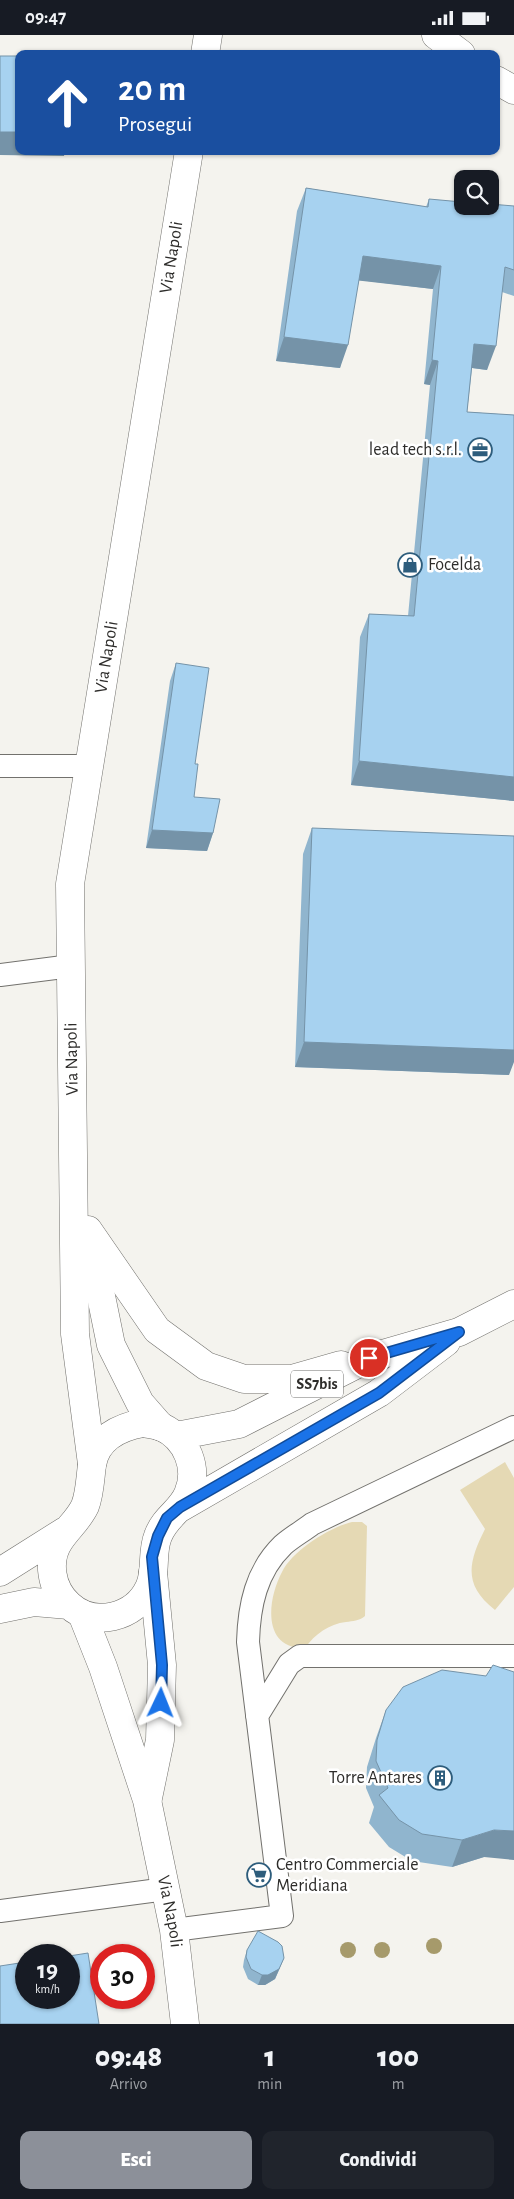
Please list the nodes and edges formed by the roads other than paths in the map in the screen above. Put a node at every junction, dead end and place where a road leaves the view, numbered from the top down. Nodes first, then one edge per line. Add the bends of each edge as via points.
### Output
1 (208, 35) edge
2 (436, 35) edge
3 (206, 50) edge
4 (456, 50) edge
5 (500, 82) edge
6 (514, 90) edge
7 (188, 155) edge
8 (0, 766) edge
9 (90, 766) junction
10 (71, 966) junction
11 (0, 975) edge
12 (74, 1166) junction
13 (88, 1230) junction
14 (514, 1304) edge
15 (459, 1332) junction
16 (369, 1358) junction
17 (514, 1427) edge
18 (168, 1431) junction
19 (92, 1464) junction
20 (180, 1507) junction
21 (71, 1527) junction
22 (0, 1572) edge
23 (153, 1572) junction
24 (0, 1609) edge
25 (75, 1609) junction
26 (514, 1656) edge
27 (257, 1716) junction
28 (147, 1800) junction
29 (166, 1889) junction
30 (0, 1911) edge
31 (174, 1930) junction
32 (185, 2024) edge

1 - 3 main road
2 - 4 main road
5 - 6 main road
7 - 9 main road, Via Napoli
8 - 9 lane
9 - 10 main road, Via Napoli via 70,884
10 - 11 lane
10 - 12 main road, Via Napoli
12 - 13 main road, Via Napoli
12 - 19 main road, Via Napoli via 75,1334
13 - 16 main road via 157,1330 206,1366 244,1379 292,1379
13 - 18 main road, Via Napoli via 111,1345 140,1403
14 - 15 main road, SS7bis
15 - 16 main road, SS7bis
15 - 20 main road, SS7bis via 379,1393
16 - 18 main road, SS7bis via 239,1424
17 - 27 lane via 312,1524 284,1544 262,1572 255,1588 249,1624 248,1642
18 - 19 main road via 143,1423 126,1426 110,1434 98,1447
18 - 20 main road, Via Napoli via 186,1448 192,1463 188,1494
19 - 21 main road, Via Napoli via 84,1507
20 - 23 main road via 167,1518 158,1536 152,1557
21 - 22 main road
21 - 25 main road, Via Napoli via 59,1540 53,1557 52,1575 58,1591
23 - 25 main road via 149,1588 128,1611 113,1617 97,1618
23 - 28 main road, Via Napoli via 162,1665 160,1740
24 - 25 main road via 34,1602
25 - 28 main road, Via Napoli via 103,1667
26 - 27 lane via 300,1656 289,1664
27 - 31 lane via 282,1915
28 - 29 main road, Via Napoli
29 - 30 lane
29 - 31 main road, Via Napoli
31 - 32 main road, Via Napoli

